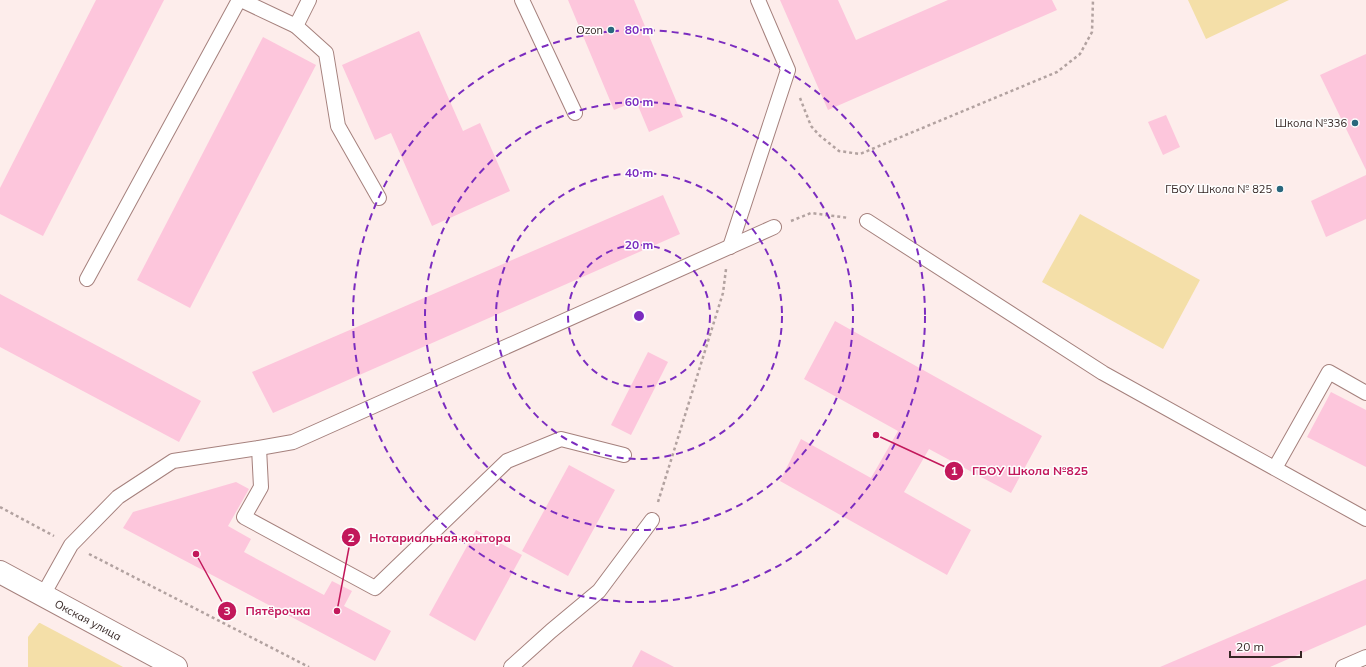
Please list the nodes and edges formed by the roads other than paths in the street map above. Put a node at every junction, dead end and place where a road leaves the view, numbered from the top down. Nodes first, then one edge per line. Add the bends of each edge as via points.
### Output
1 (240, 0) edge
2 (309, 0) edge
3 (522, 0) edge
4 (758, 0) edge
5 (296, 26) junction
6 (575, 113) dead end
7 (378, 198) dead end
8 (867, 221) road end
9 (774, 227) road end
10 (730, 247) junction
11 (87, 278) dead end
12 (1366, 393) edge
13 (258, 448) junction
14 (624, 455) dead end
15 (1275, 468) junction
16 (1366, 519) edge
17 (652, 520) road end
18 (0, 572) edge
19 (43, 595) junction
20 (1366, 657) edge
21 (176, 667) edge
22 (511, 667) edge
23 (1343, 667) edge

1 - 5 lane
1 - 11 lane
2 - 5 lane
3 - 6 lane
4 - 10 lane via 788,70
5 - 7 lane via 326,53 338,126
8 - 15 lane via 1103,373
9 - 10 lane
10 - 13 lane via 293,442
12 - 15 lane via 1329,372
13 - 14 lane via 261,487 244,518 375,588 507,461 561,439
13 - 19 lane via 172,461 118,497 71,545
15 - 16 lane
17 - 22 lane via 599,592
18 - 19 main road, Окская улица
19 - 21 main road, Окская улица
20 - 23 lane

